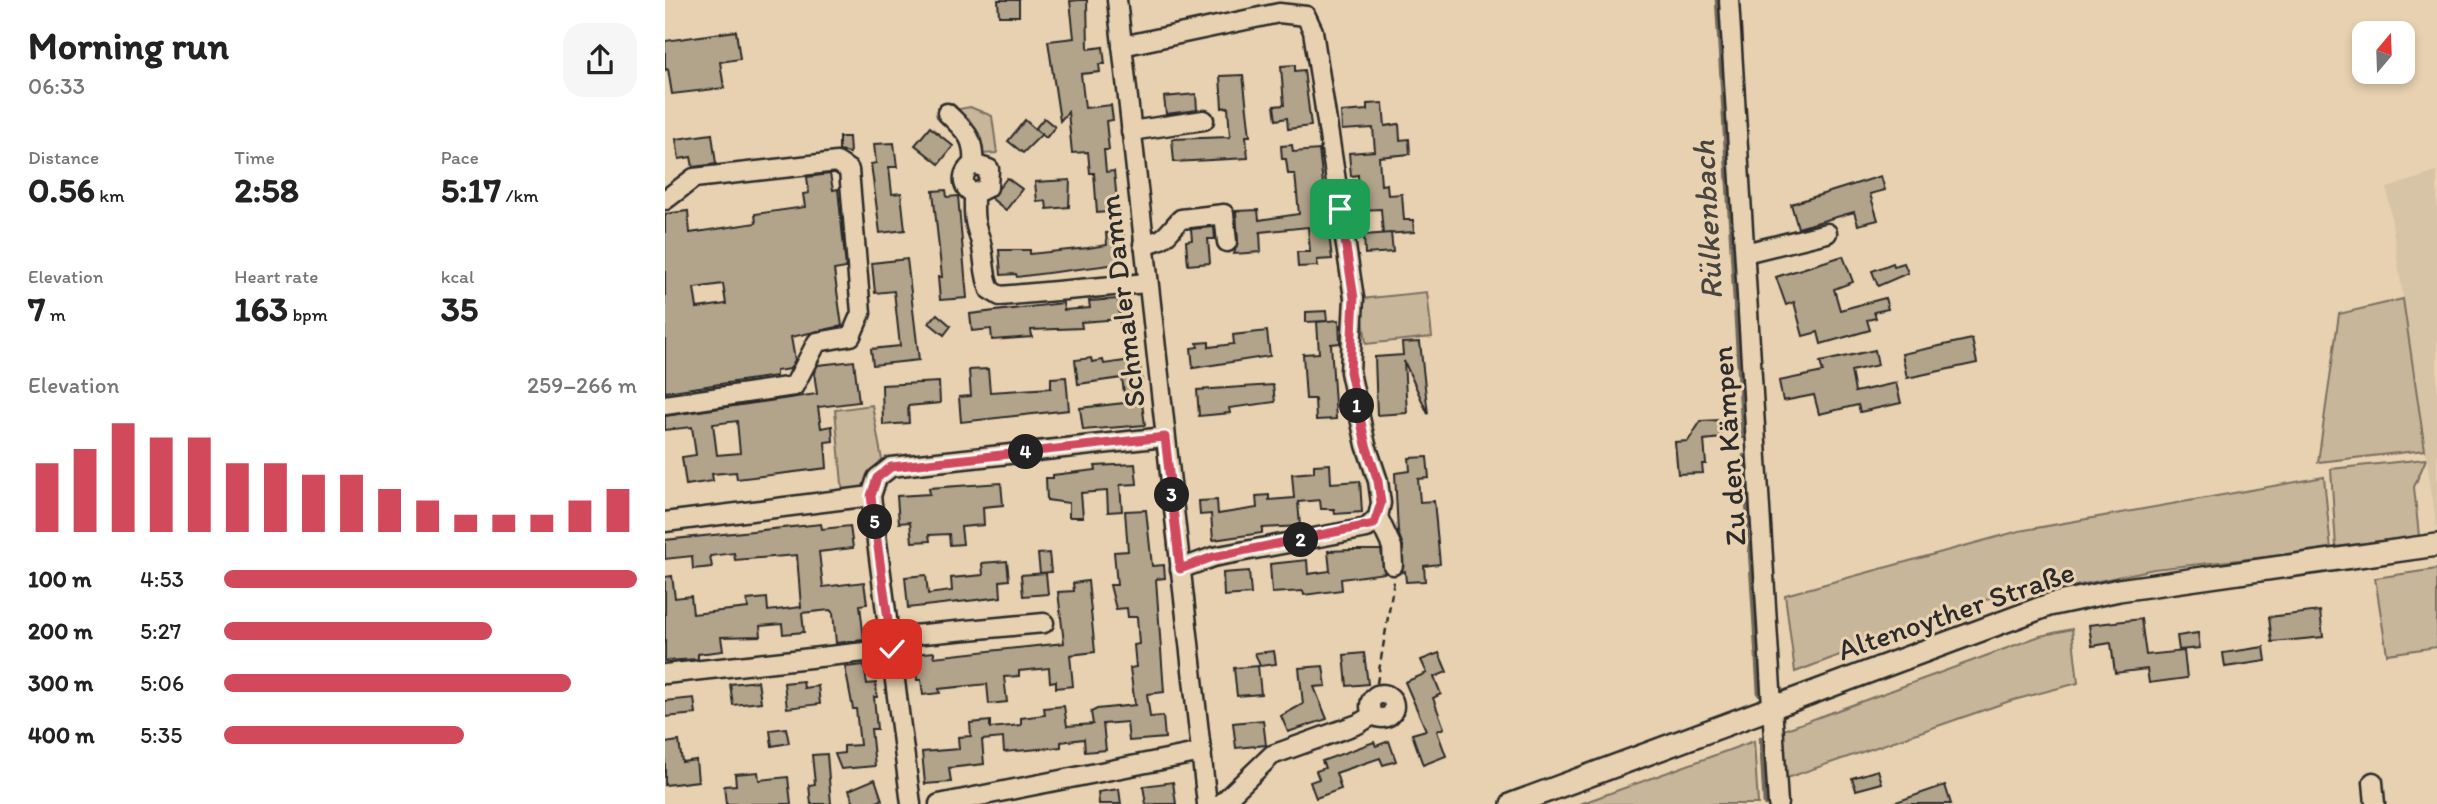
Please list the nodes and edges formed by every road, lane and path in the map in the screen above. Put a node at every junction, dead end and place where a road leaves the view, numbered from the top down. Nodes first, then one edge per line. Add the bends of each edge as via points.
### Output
1 (1117, 0) edge
2 (1729, 0) edge
3 (1122, 46) junction
4 (947, 113) dead end
5 (1204, 120) dead end
6 (1131, 131) junction
7 (665, 200) edge
8 (1827, 233) dead end
9 (1227, 242) dead end
10 (1143, 244) junction
11 (1745, 253) junction
12 (1147, 283) junction
13 (665, 405) edge
14 (1165, 437) junction
15 (871, 496) junction
16 (1378, 517) junction
17 (665, 522) edge
18 (2437, 545) edge
19 (1393, 565) joint
20 (1180, 569) junction
21 (1044, 623) dead end
22 (892, 643) junction
23 (665, 674) edge
24 (1375, 695) joint
25 (1773, 706) junction
26 (1202, 752) junction
27 (2373, 782) dead end
28 (911, 804) edge
29 (939, 804) edge
30 (1207, 804) edge
31 (1221, 804) edge
32 (1512, 804) edge
33 (1778, 804) edge
34 (2375, 804) edge

1 - 3 street, Schmaler Damm
2 - 11 street, Zu den Kämpen
3 - 6 street, Schmaler Damm
3 - 16 street via 1279,13 1306,16 1313,31 1354,298 1350,372 1378,481
4 - 12 street via 974,146 973,164 989,169 988,187 974,194 974,227 990,290 1000,296
5 - 6 street
6 - 10 street, Schmaler Damm
7 - 13 street via 694,178 837,162 849,170 861,313 851,337 817,342 794,386
8 - 11 street
9 - 10 street via 1224,214 1181,219 1170,235
10 - 12 street, Schmaler Damm
11 - 25 street, Zu den Kämpen
12 - 14 street, Schmaler Damm
14 - 15 street via 891,467 877,478
14 - 20 street, Schmaler Damm
15 - 17 street
15 - 22 street
16 - 19 street via 1392,547
16 - 20 street via 1367,528 1213,557
18 - 25 main road, Altenoyther Straße via 2074,598
19 - 24 path
20 - 26 street, Schmaler Damm
21 - 22 street
22 - 23 street
22 - 28 street
24 - 31 street via 1369,702 1373,715 1272,755
25 - 32 main road, Altenoyther Straße
25 - 33 street, Zu den Kämpen
26 - 29 street
26 - 30 street, Schmaler Damm
27 - 34 street

